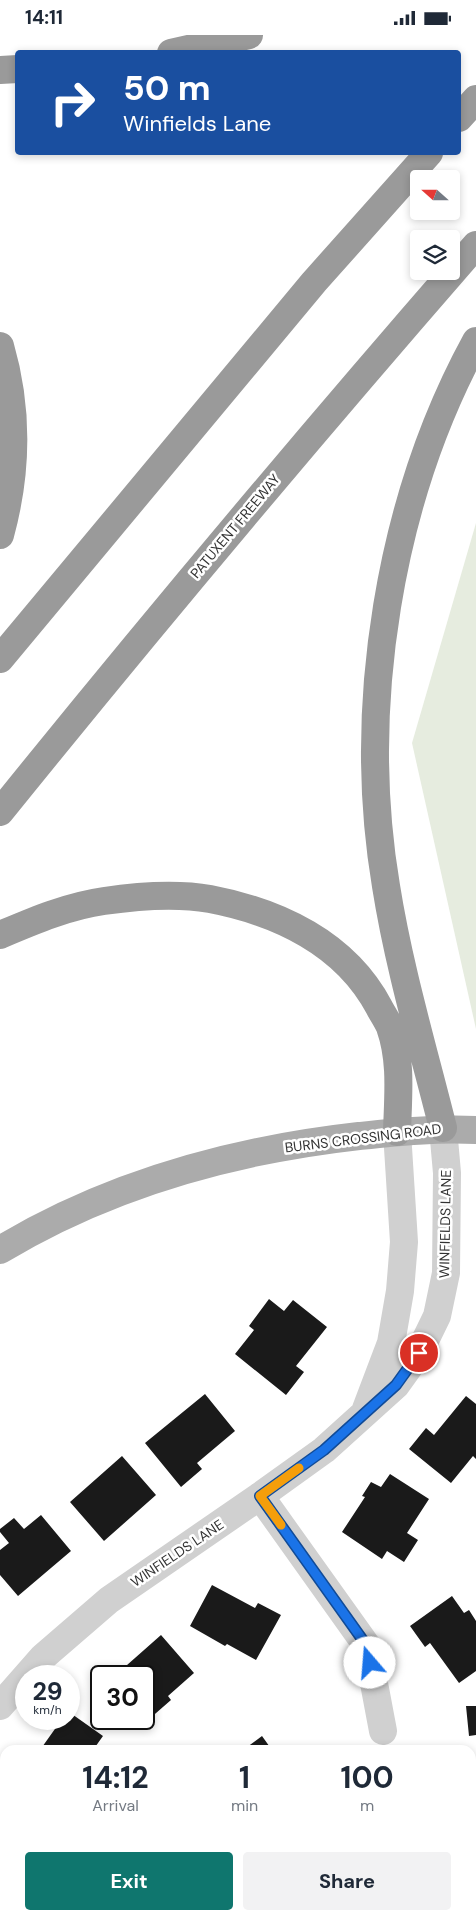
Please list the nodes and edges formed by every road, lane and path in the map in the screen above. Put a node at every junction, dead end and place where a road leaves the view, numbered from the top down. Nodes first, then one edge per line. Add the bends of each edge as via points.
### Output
1 (249, 35) edge
2 (184, 50) edge
3 (15, 69) edge
4 (0, 70) edge
5 (476, 99) edge
6 (461, 116) edge
7 (427, 155) edge
8 (476, 245) edge
9 (476, 341) edge
10 (0, 346) edge
11 (0, 535) edge
12 (0, 659) edge
13 (0, 811) edge
14 (0, 935) edge
15 (443, 1128) junction
16 (476, 1130) edge
17 (397, 1132) junction
18 (0, 1250) edge
19 (364, 1413) junction
20 (260, 1496) junction
21 (0, 1705) edge
22 (383, 1731) dead end

1 - 2 highway
3 - 4 highway
5 - 6 highway
7 - 12 highway via 308,290
8 - 13 highway, PATUXENT FREEWAY via 134,646
9 - 15 highway via 431,438 406,518 387,608 376,700 375,795 385,885 402,971
10 - 11 highway via 13,412 13,462 8,505
14 - 17 highway via 41,917 102,901 159,896 208,899 254,910 290,924 327,945 353,968 372,993 390,1027 399,1068
15 - 16 main road, BURNS CROSSING ROAD
15 - 17 main road, BURNS CROSSING ROAD
15 - 19 street, WINFIELDS LANE via 446,1273 437,1316 419,1353 396,1385
17 - 18 main road, BURNS CROSSING ROAD via 310,1142 173,1174 107,1197
17 - 19 street, WINFIELDS LANE via 404,1242 400,1291 390,1343
19 - 20 street, WINFIELDS LANE via 324,1450
20 - 21 street, WINFIELDS LANE via 109,1600 43,1657
20 - 22 street via 367,1646

